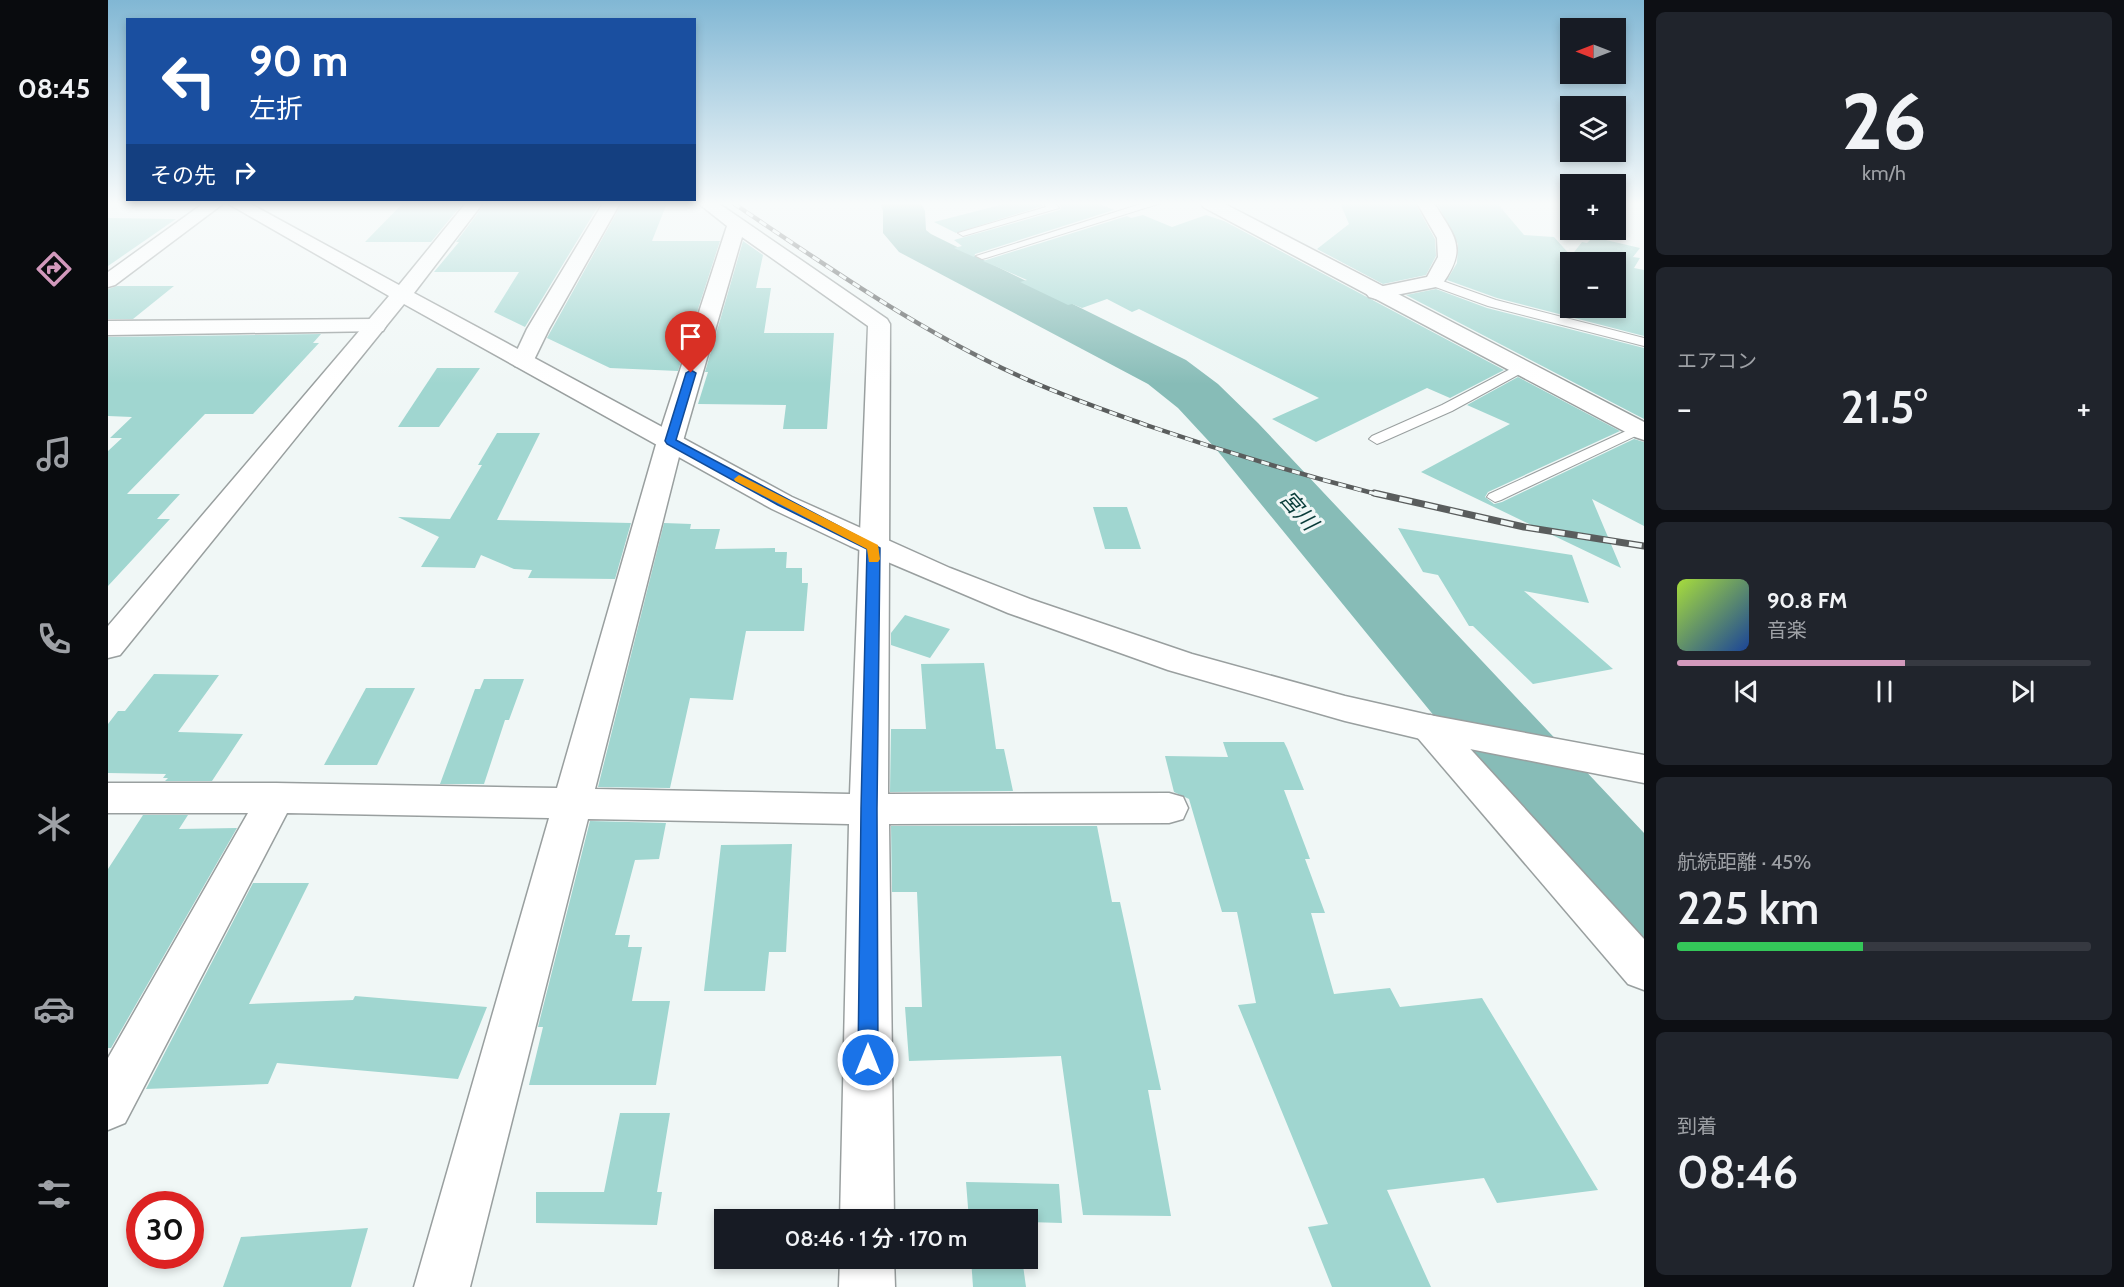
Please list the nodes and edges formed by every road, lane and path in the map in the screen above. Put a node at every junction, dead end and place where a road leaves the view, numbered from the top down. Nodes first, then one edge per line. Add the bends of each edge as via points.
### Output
1 (133, 263) edge
2 (345, 263) edge
3 (427, 263) edge
4 (577, 263) edge
5 (725, 263) edge
6 (790, 263) edge
7 (1320, 263) edge
8 (1445, 263) edge
9 (108, 281) edge
10 (1434, 282) junction
11 (1376, 293) junction
12 (402, 294) junction
13 (375, 326) junction
14 (108, 328) edge
15 (1644, 330) edge
16 (1638, 341) edge
17 (523, 361) junction
18 (1520, 368) junction
19 (1641, 430) edge
20 (1377, 439) dead end
21 (670, 441) junction
22 (1495, 497) dead end
23 (874, 548) junction
24 (108, 647) edge
25 (1449, 731) junction
26 (1644, 769) edge
27 (108, 798) edge
28 (276, 798) junction
29 (572, 804) junction
30 (1169, 808) dead end
31 (869, 809) junction
32 (1644, 970) edge
33 (108, 1106) edge
34 (867, 1209) edge
35 (867, 1269) edge
36 (442, 1287) edge
37 (867, 1287) edge

1 - 9 street
2 - 12 street
3 - 12 street
4 - 17 street
5 - 21 street
6 - 23 street via 879,324
7 - 11 street
8 - 10 street
10 - 11 street
10 - 16 lane via 1492,303
11 - 18 street
12 - 13 street
12 - 17 street
13 - 14 street
13 - 24 street
15 - 16 lane
17 - 21 street
18 - 19 street
18 - 20 lane via 1447,408
19 - 22 lane
21 - 23 street
21 - 29 street
23 - 25 street via 1126,645 1275,689
23 - 31 street
25 - 26 street
25 - 32 street
27 - 28 street
28 - 29 street
28 - 33 street
29 - 31 street
29 - 36 street
30 - 31 street
31 - 34 street
35 - 37 street

